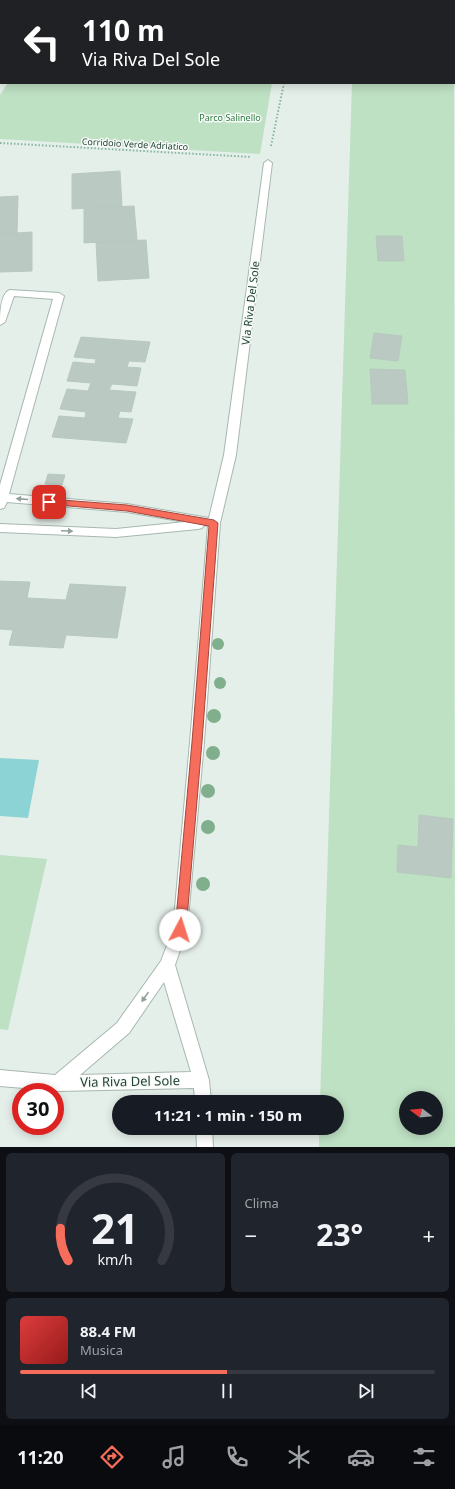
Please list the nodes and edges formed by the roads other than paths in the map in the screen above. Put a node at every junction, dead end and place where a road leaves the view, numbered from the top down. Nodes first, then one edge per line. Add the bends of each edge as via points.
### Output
1 (268, 163) road end
2 (0, 322) edge
3 (1, 500) edge
4 (214, 523) junction
5 (0, 528) edge
6 (167, 965) junction
7 (0, 1078) edge
8 (201, 1080) junction
9 (58, 1083) junction
10 (202, 1095) edge
11 (204, 1135) edge
12 (205, 1147) edge

1 - 4 street, Via Riva Del Sole via 230,455
2 - 3 street via 10,293 59,296
4 -> 3 street via 127,508
5 -> 4 street via 116,533
4 - 6 street, Via Riva Del Sole via 180,930
6 - 8 street
6 -> 9 street, Via Riva Del Sole via 123,1028
7 - 9 street, Via Riva Del Sole
8 - 9 street, Via Riva Del Sole
8 - 10 street
11 - 12 street

